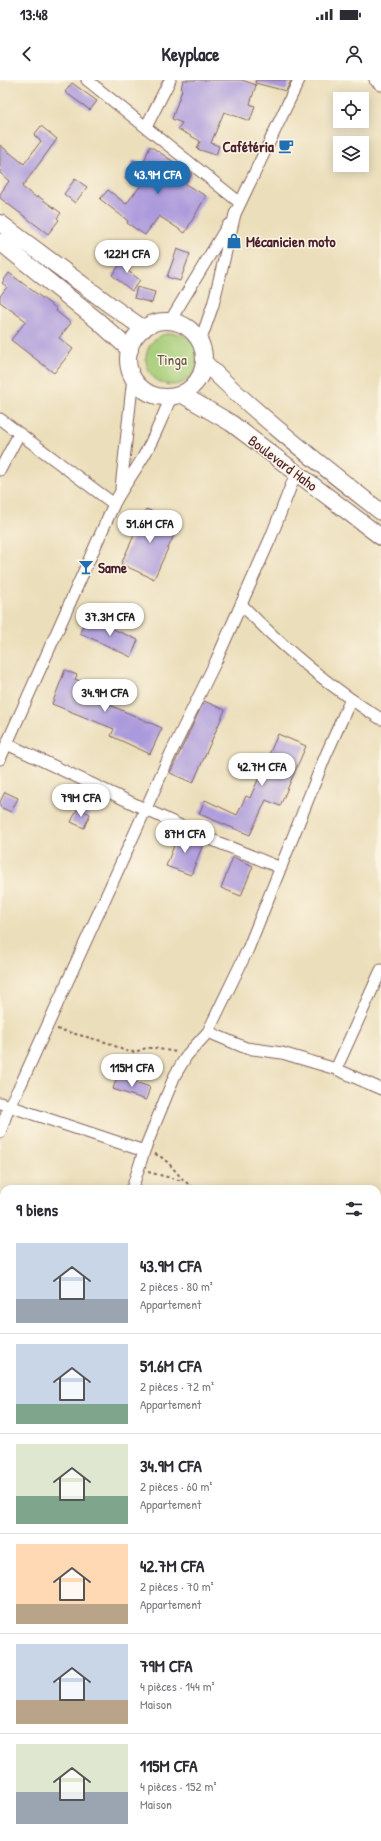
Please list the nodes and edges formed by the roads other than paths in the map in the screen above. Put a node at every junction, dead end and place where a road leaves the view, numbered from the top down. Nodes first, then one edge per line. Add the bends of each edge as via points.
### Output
1 (87, 80) edge
2 (170, 80) edge
3 (299, 80) edge
4 (374, 80) edge
5 (381, 85) edge
6 (146, 127) junction
7 (239, 202) junction
8 (235, 214) junction
9 (0, 223) edge
10 (0, 242) edge
11 (170, 321) junction
12 (144, 329) junction
13 (200, 342) junction
14 (130, 350) junction
15 (204, 362) junction
16 (133, 377) junction
17 (176, 395) junction
18 (0, 419) edge
19 (19, 434) junction
20 (0, 470) edge
21 (296, 473) junction
22 (121, 490) junction
23 (114, 504) junction
24 (381, 512) edge
25 (381, 537) edge
26 (241, 604) junction
27 (351, 699) junction
28 (381, 719) edge
29 (7, 744) junction
30 (0, 759) edge
31 (146, 808) junction
32 (281, 868) junction
33 (381, 970) edge
34 (208, 1032) junction
35 (336, 1070) junction
36 (381, 1089) edge
37 (5, 1105) edge
38 (0, 1133) edge
39 (144, 1151) junction
40 (133, 1185) edge

1 - 6 street
2 - 6 street
3 - 7 street
4 - 5 street
6 - 7 street
7 - 8 street
8 - 11 street
8 - 13 street via 213,305
9 - 12 main road
10 - 14 main road
11 - 12 main road via 158,322
11 - 13 main road via 190,330
12 - 14 main road
13 - 15 main road
14 - 16 main road
15 - 17 main road via 197,381 190,389
15 - 24 main road, Boulevard Haho via 233,391 302,450
16 - 17 main road via 137,384 156,396
16 - 22 street
17 - 21 main road, Boulevard Haho via 231,423
17 - 22 street via 142,460
18 - 19 street
19 - 20 street
19 - 23 street
21 - 25 main road, Boulevard Haho
21 - 26 street
22 - 23 street
23 - 29 street
26 - 27 street via 300,660
26 - 31 street
27 - 28 street
27 - 32 street
29 - 30 street
29 - 31 street
31 - 32 street via 200,835
31 - 37 street via 47,1026
32 - 34 street via 248,949
33 - 35 street
34 - 35 street via 246,1048 282,1053
34 - 39 street via 187,1055 175,1074
35 - 36 street
37 - 38 street
37 - 39 street
39 - 40 street

